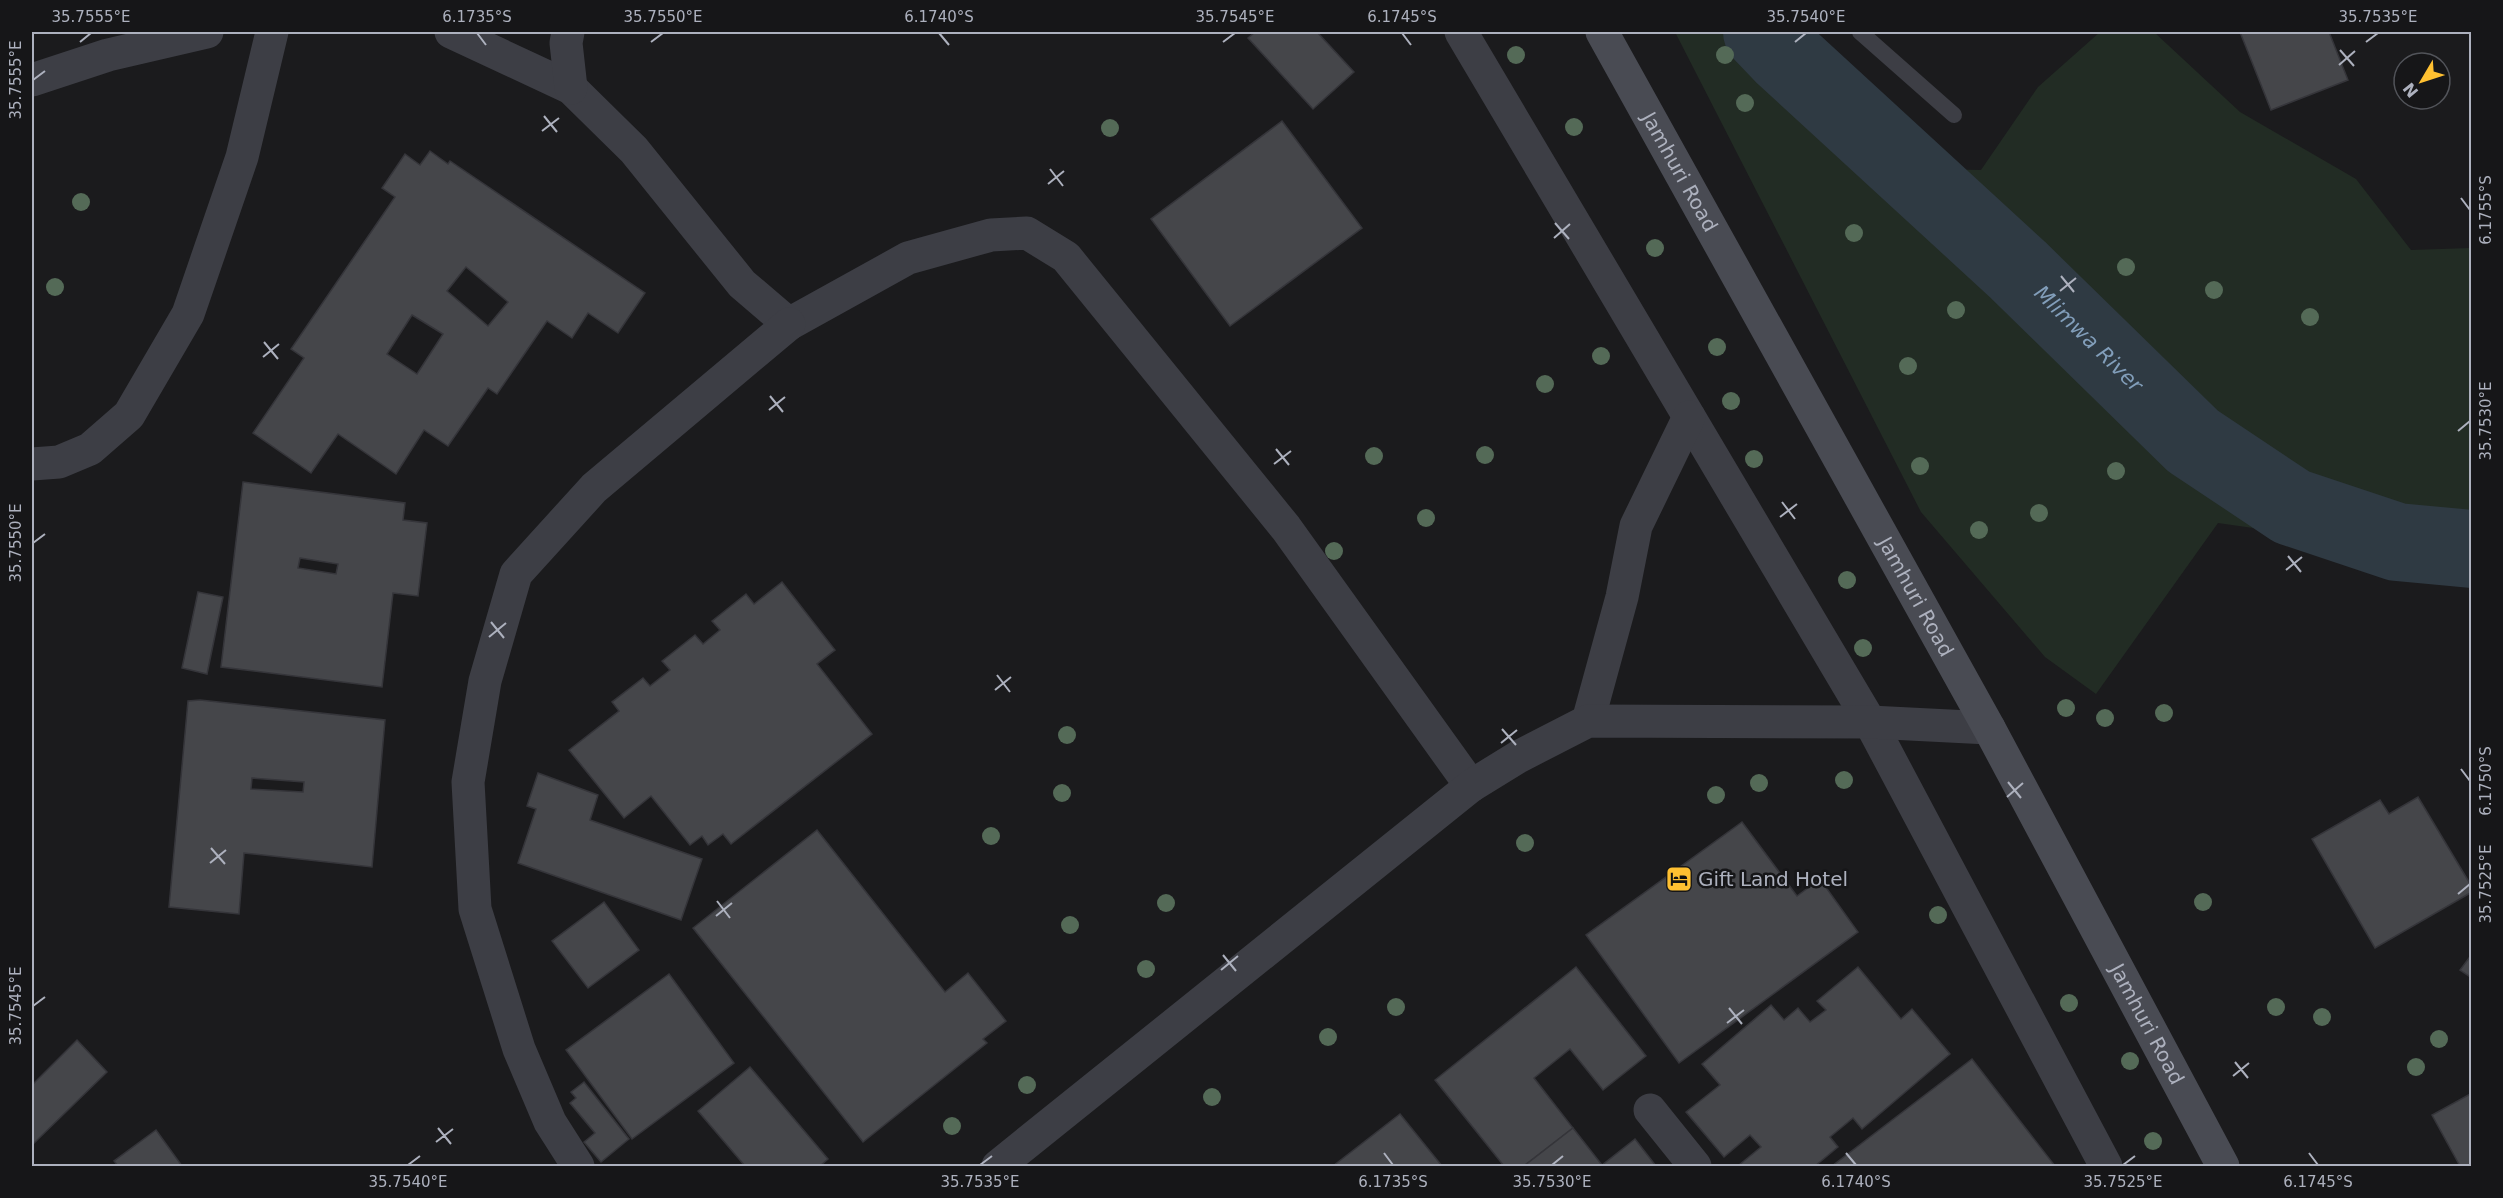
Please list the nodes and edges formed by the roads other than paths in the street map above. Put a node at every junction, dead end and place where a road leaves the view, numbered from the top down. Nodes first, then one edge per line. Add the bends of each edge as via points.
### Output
1 (207, 32) edge
2 (272, 32) edge
3 (451, 32) edge
4 (568, 32) edge
5 (1461, 32) edge
6 (1602, 32) edge
7 (1860, 32) edge
8 (32, 80) edge
9 (570, 88) junction
10 (1954, 115) dead end
11 (789, 324) junction
12 (1689, 417) junction
13 (32, 464) edge
14 (1588, 721) junction
15 (1870, 722) junction
16 (1989, 728) junction
17 (1471, 786) junction
18 (1650, 1110) dead end
19 (578, 1167) edge
20 (998, 1167) edge
21 (1695, 1167) edge
22 (2106, 1167) edge
23 (2223, 1167) edge

1 - 8 street via 108,54
2 - 13 street via 242,157 188,314 129,415 90,449 60,462
3 - 9 street
4 - 9 street
5 - 12 street
6 - 16 main road, Jamhuri Road
7 - 10 lane
9 - 11 street via 634,150 742,284
11 - 17 street via 908,258 991,235 1027,233 1066,257 1286,528
11 - 19 street via 594,488 516,574 485,681 468,782 475,909 519,1048 550,1122
12 - 14 street via 1636,526 1622,597
12 - 15 street
14 - 15 street
14 - 17 street
15 - 16 street
15 - 22 street
16 - 23 main road, Jamhuri Road
17 - 20 street
18 - 21 street

